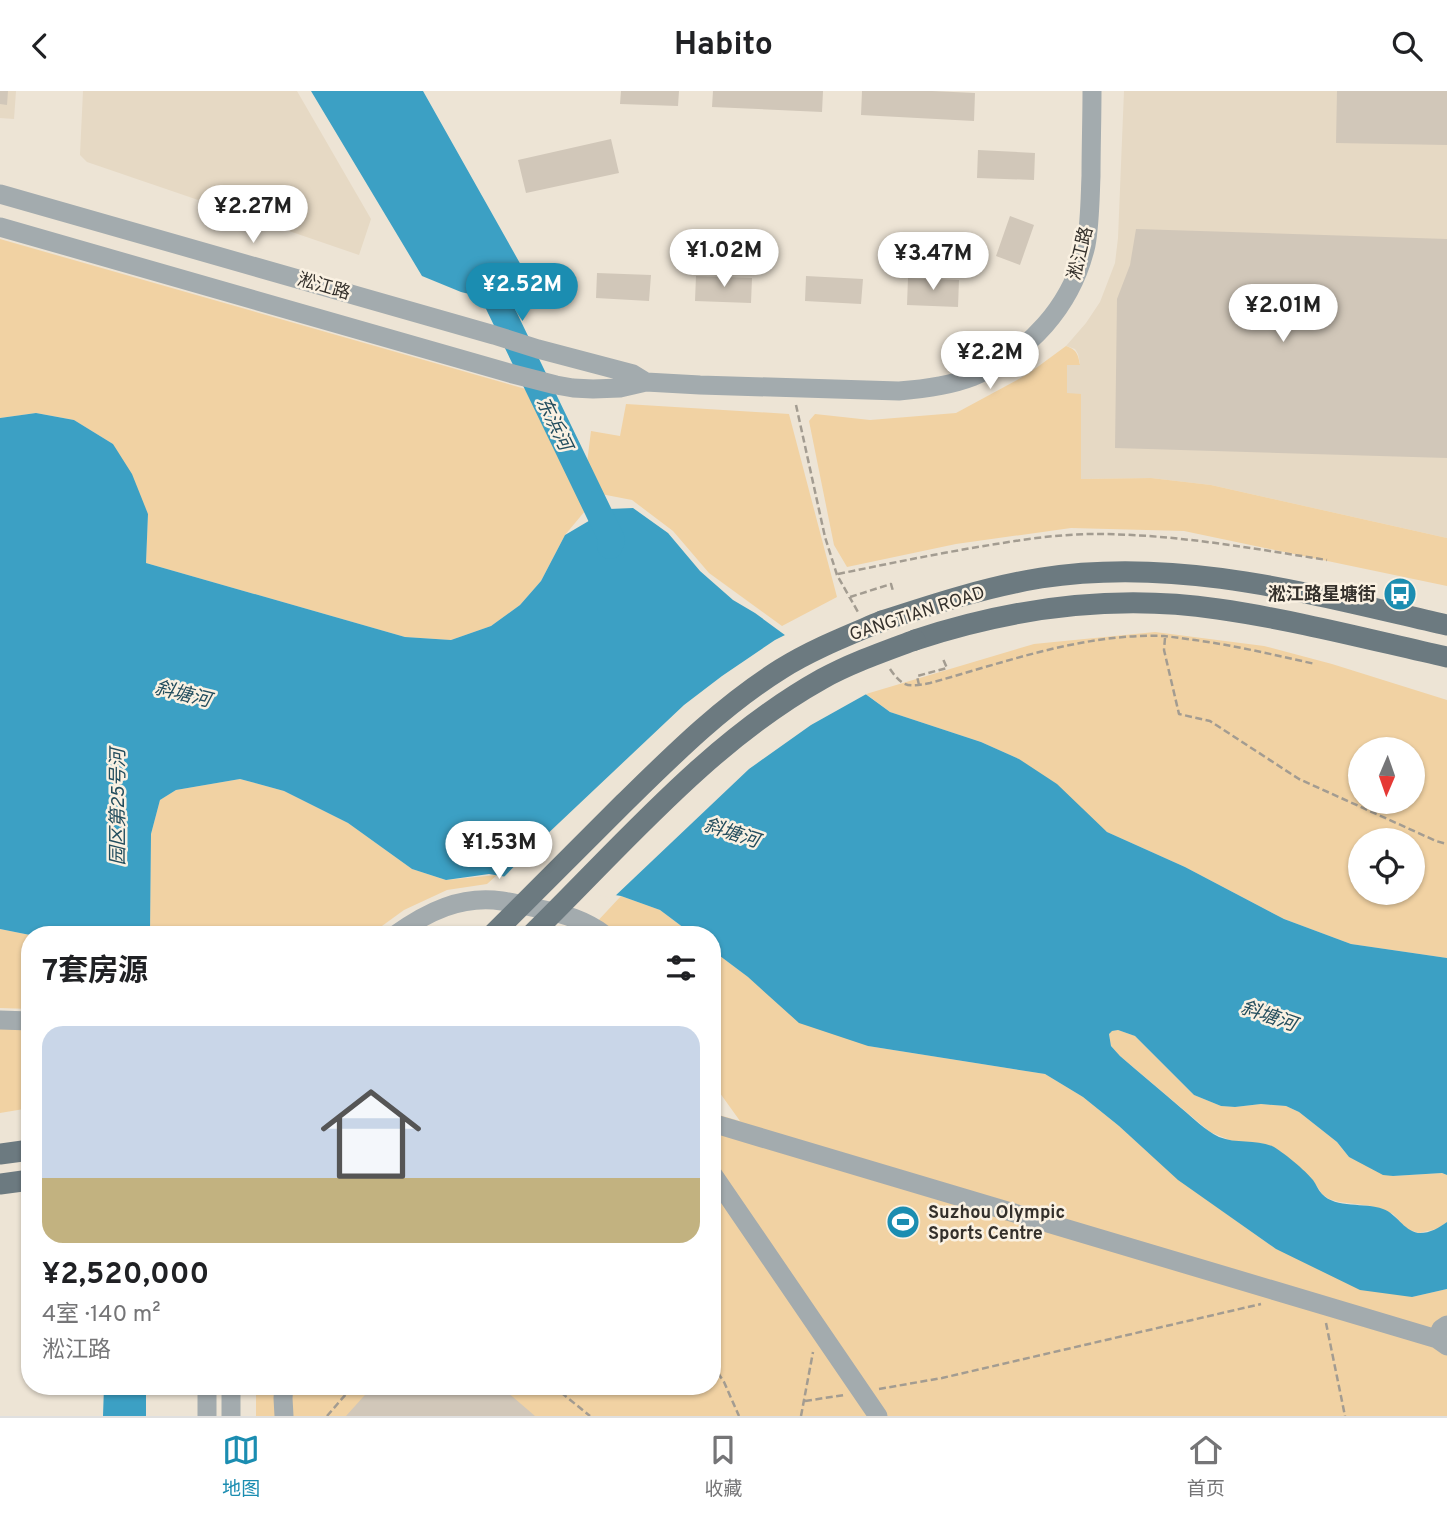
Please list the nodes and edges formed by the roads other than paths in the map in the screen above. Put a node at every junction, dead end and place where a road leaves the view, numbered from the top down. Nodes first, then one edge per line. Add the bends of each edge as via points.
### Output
1 (1092, 91) edge
2 (0, 194) edge
3 (0, 227) edge
4 (485, 332) junction
5 (469, 362) junction
6 (646, 382) junction
7 (1447, 625) edge
8 (1447, 657) edge
9 (407, 926) edge
10 (501, 926) edge
11 (540, 926) edge
12 (593, 926) edge
13 (0, 1020) edge
14 (21, 1020) edge
15 (721, 1126) edge
16 (21, 1151) edge
17 (0, 1154) edge
18 (21, 1181) edge
19 (0, 1184) edge
20 (721, 1186) edge
21 (1444, 1337) edge
22 (207, 1395) edge
23 (231, 1395) edge
24 (283, 1395) edge
25 (207, 1416) edge
26 (231, 1416) edge
27 (284, 1416) edge
28 (878, 1416) edge

1 - 6 street, 淞江路 via 1090,204 1086,244 1074,284 1052,318 1008,358 962,380 900,391
2 - 4 street, 淞江路
3 - 5 street, 淞江路
4 - 5 street
4 - 6 street, 淞江路
5 - 6 street, 淞江路 via 573,388 620,388
7 - 10 main road, GANGTIAN ROAD, bridge via 1288,589 1178,573 1043,578 940,602 824,646 745,694 651,776
8 - 11 main road, GANGTIAN ROAD, bridge via 1275,618 1161,604 1052,607 947,629 822,679 749,728 659,807
9 - 12 street via 437,910 478,900 569,915
13 - 14 street
15 - 21 street
16 - 17 main road
18 - 19 main road
20 - 28 street
22 - 25 street
23 - 26 street
24 - 27 street

